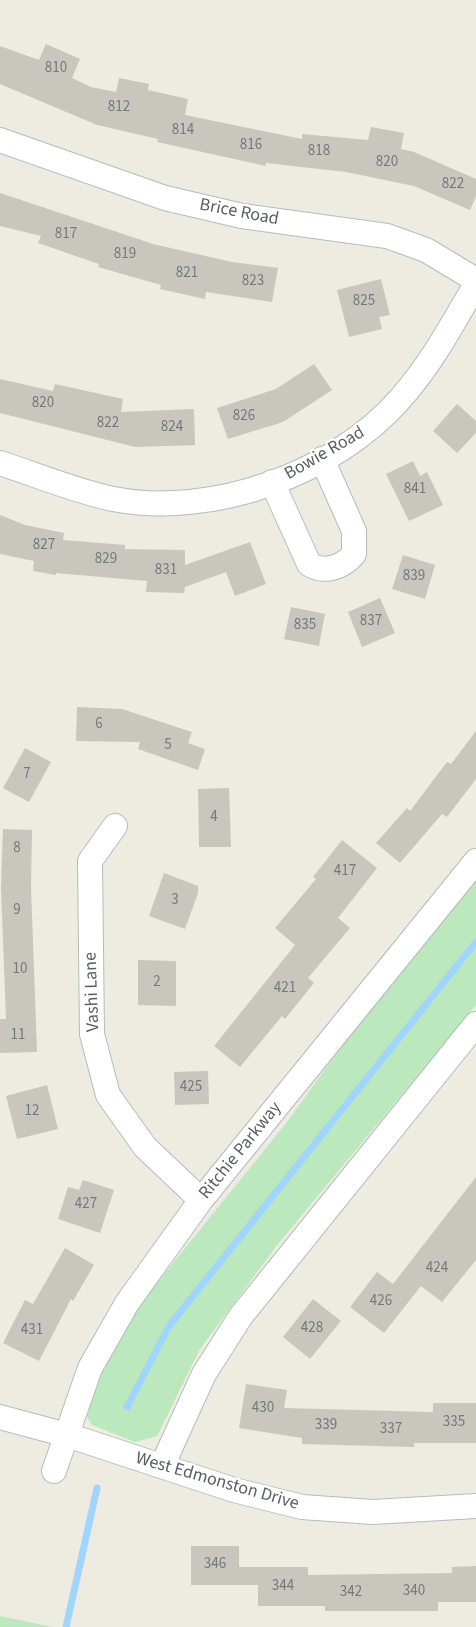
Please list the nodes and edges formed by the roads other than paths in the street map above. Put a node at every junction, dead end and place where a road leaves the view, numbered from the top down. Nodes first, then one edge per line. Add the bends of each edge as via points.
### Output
1 (0, 141) edge
2 (476, 282) edge
3 (322, 459) junction
4 (0, 463) edge
5 (272, 482) junction
6 (115, 826) dead end
7 (476, 861) edge
8 (476, 1024) edge
9 (201, 1200) junction
10 (0, 1417) edge
11 (68, 1435) junction
12 (162, 1466) junction
13 (54, 1471) dead end
14 (476, 1506) edge

1 - 2 street, Brice Road via 165,198 242,216 387,236 426,250
2 - 3 street, Bowie Road via 437,352 401,399 364,434
3 - 5 street, Bowie Road
3 - 5 street via 356,540 354,554 342,565 322,569 309,564
4 - 5 street, Bowie Road via 113,499 176,503 233,496
6 - 9 street, Vashi Lane via 90,861 92,1034 108,1095 145,1147
7 - 9 street, Ritchie Parkway
8 - 12 street via 241,1316 204,1374
9 - 11 street, Ritchie Parkway via 127,1303 90,1368
10 - 11 street, West Edmonston Drive
11 - 12 street, West Edmonston Drive
11 - 13 street, Ritchie Parkway
12 - 14 street, West Edmonston Drive via 302,1508 374,1512

